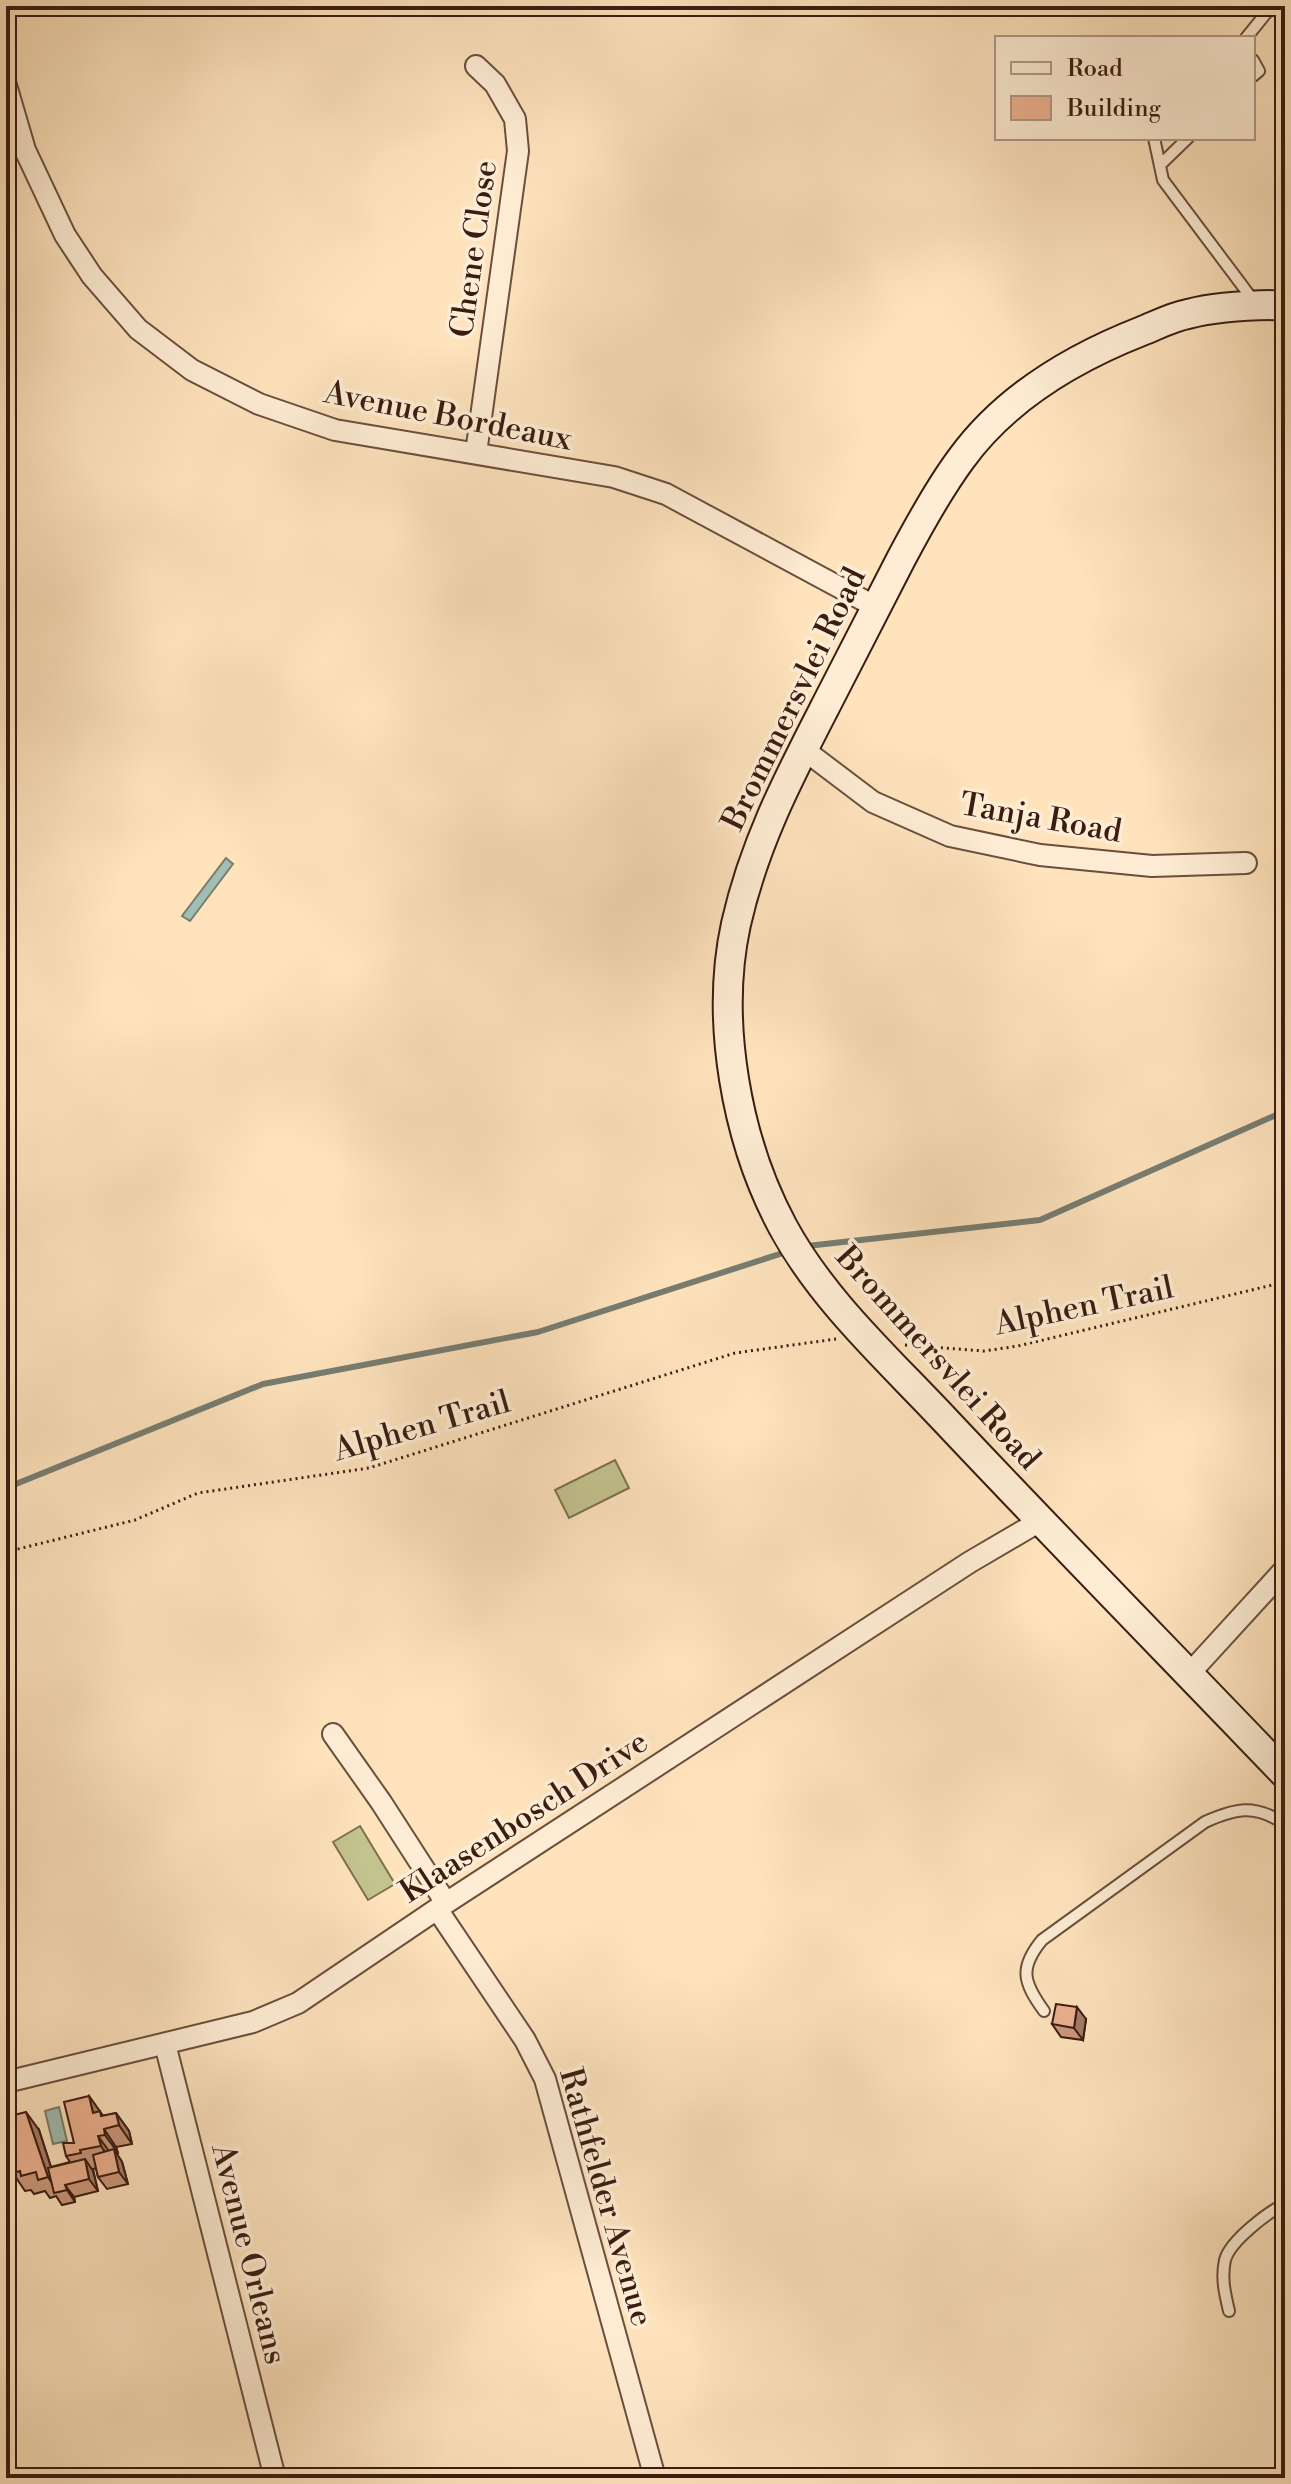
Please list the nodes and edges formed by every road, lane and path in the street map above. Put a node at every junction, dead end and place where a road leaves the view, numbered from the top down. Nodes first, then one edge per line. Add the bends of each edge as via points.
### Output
1 (1272, 6) edge
2 (1248, 36) edge
3 (476, 66) dead end
4 (6, 85) edge
5 (1154, 140) edge
6 (1186, 140) edge
7 (1160, 165) junction
8 (1256, 305) junction
9 (1285, 305) edge
10 (476, 453) junction
11 (876, 607) junction
12 (803, 749) junction
13 (1246, 863) dead end
14 (1285, 1282) edge
15 (848, 1337) dead end
16 (903, 1345) dead end
17 (1040, 1521) junction
18 (6, 1552) edge
19 (1285, 1569) edge
20 (1189, 1674) junction
21 (333, 1734) dead end
22 (1285, 1774) edge
23 (1285, 1824) edge
24 (441, 1906) junction
25 (1044, 2011) dead end
26 (165, 2044) junction
27 (6, 2082) edge
28 (1285, 2204) edge
29 (1229, 2311) dead end
30 (275, 2478) edge
31 (655, 2478) edge

1 - 2 lane
3 - 10 street, Chene Close via 495,84 515,119 518,151
4 - 10 street, Avenue Bordeaux via 25,150 59,225 92,276 138,329 192,370 259,404 335,430
5 - 7 lane
6 - 7 lane
7 - 8 lane via 1163,180
8 - 9 street, Brommersvlei Road
8 - 11 street, Brommersvlei Road via 1187,314 1099,348 1052,374 1003,413 955,468
10 - 11 street, Avenue Bordeaux via 614,477 666,494
11 - 12 street, Brommersvlei Road
12 - 13 street, Tanja Road via 873,802 950,836 1040,855 1152,866
12 - 17 street, Brommersvlei Road via 757,848 730,963 731,1070 750,1147 782,1225 833,1300
14 - 16 path, Alphen Trail via 1018,1346 984,1351
15 - 18 path, Alphen Trail via 735,1353 369,1468 198,1493 135,1520
17 - 20 street, Brommersvlei Road
17 - 24 street, Klaasenbosch Drive
19 - 20 street
20 - 22 street, Brommersvlei Road
21 - 24 street, Rathfelder Avenue via 381,1802
23 - 25 lane via 1245,1809 1205,1822 1042,1940 1028,1958 1026,1973 1031,1993
24 - 26 street, Klaasenbosch Drive via 289,2008
24 - 31 street, Rathfelder Avenue via 545,2079
26 - 27 street, Klaasenbosch Drive
26 - 30 street, Avenue Orleans
28 - 29 lane via 1270,2211 1226,2257 1223,2283

